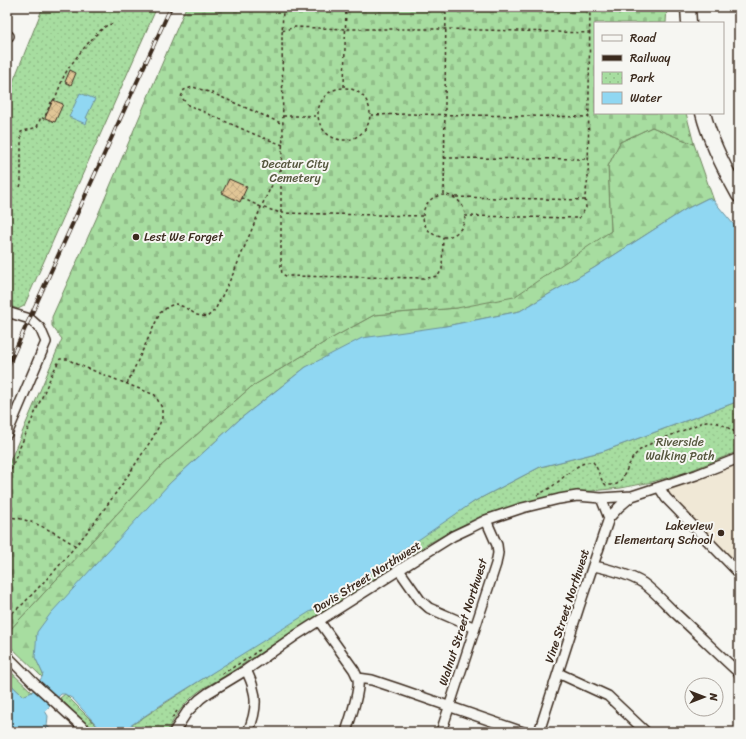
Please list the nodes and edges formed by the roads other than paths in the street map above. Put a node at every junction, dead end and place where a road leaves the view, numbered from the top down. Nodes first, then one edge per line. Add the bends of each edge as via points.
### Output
1 (688, 7) edge
2 (689, 22) edge
3 (703, 114) edge
4 (739, 195) edge
5 (7, 312) edge
6 (7, 434) edge
7 (739, 458) edge
8 (659, 487) junction
9 (612, 496) junction
10 (632, 496) junction
11 (600, 498) junction
12 (609, 518) junction
13 (486, 520) junction
14 (594, 566) junction
15 (399, 570) junction
16 (739, 572) edge
17 (319, 621) junction
18 (475, 628) junction
19 (7, 656) edge
20 (246, 670) junction
21 (558, 673) junction
22 (739, 673) edge
23 (358, 678) junction
24 (449, 706) junction
25 (88, 732) edge
26 (174, 732) edge
27 (248, 732) edge
28 (346, 732) edge
29 (441, 732) edge
30 (524, 732) edge
31 (539, 732) edge
32 (646, 732) edge

1 - 2 highway
3 - 4 highway via 718,154
5 - 6 street via 30,319 40,328 46,342
7 - 8 street, Davis Street Northwest
8 - 10 street, Davis Street Northwest
8 - 16 street via 666,498
9 - 10 street, Davis Street Northwest
9 - 11 street, Davis Street Northwest
9 - 12 street
10 - 12 street, Vine Street Northwest
11 - 12 street
11 - 13 street, Davis Street Northwest via 577,496 558,499
12 - 14 street, Vine Street Northwest
13 - 15 street, Davis Street Northwest via 453,536
13 - 18 street, Walnut Street Northwest via 498,553
14 - 21 street, Vine Street Northwest
14 - 22 street via 642,583
15 - 17 street, Davis Street Northwest
15 - 18 street via 420,600 429,608
17 - 20 street, Davis Street Northwest
17 - 23 street
18 - 24 street, Walnut Street Northwest
19 - 25 street
20 - 26 street, Davis Street Northwest via 200,699 187,712
20 - 27 street via 254,688 256,703
21 - 31 street, Vine Street Northwest
21 - 32 street via 608,696
23 - 24 street via 372,680
23 - 28 street via 356,699
24 - 29 street, Walnut Street Northwest
24 - 30 street

